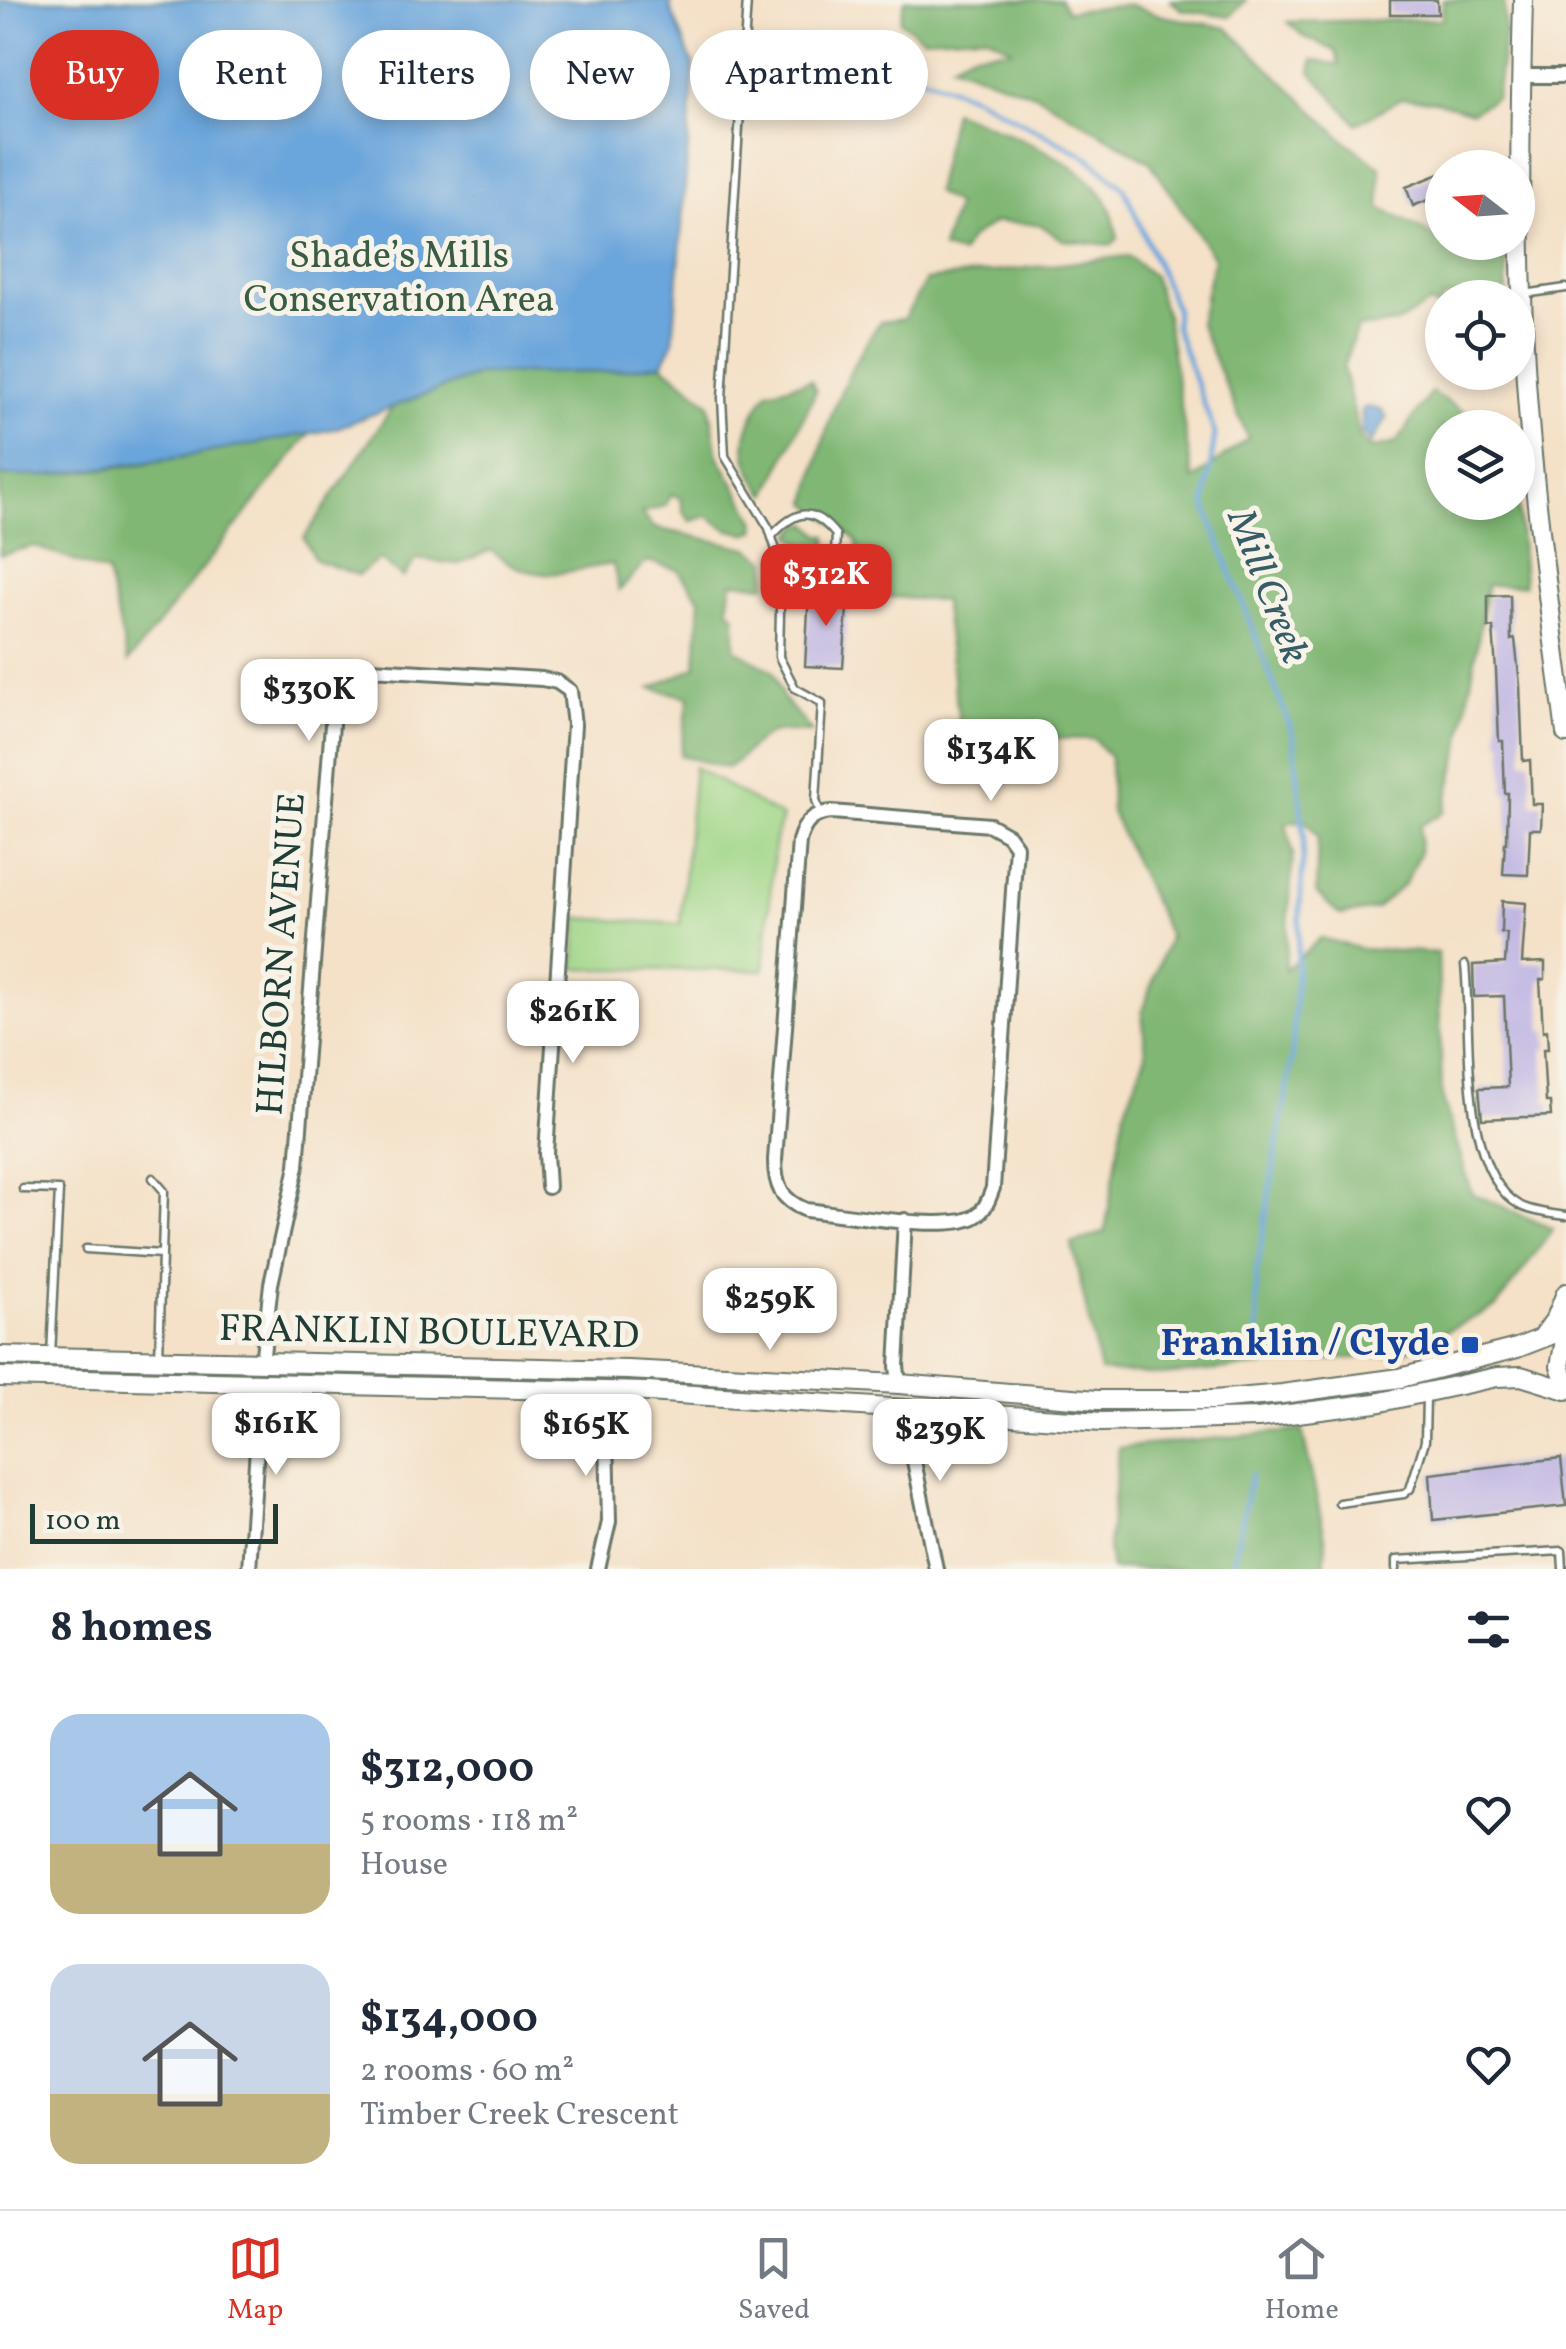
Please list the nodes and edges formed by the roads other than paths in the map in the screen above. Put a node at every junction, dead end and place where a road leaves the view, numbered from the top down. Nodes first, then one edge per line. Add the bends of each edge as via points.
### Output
1 (747, 0) edge
2 (1523, 0) edge
3 (1521, 76) junction
4 (1566, 76) edge
5 (1522, 280) edge
6 (1566, 288) edge
7 (1535, 292) edge
8 (1529, 390) edge
9 (772, 537) junction
10 (780, 566) junction
11 (1566, 733) edge
12 (820, 813) junction
13 (1465, 964) dead end
14 (153, 1178) dead end
15 (548, 1188) dead end
16 (23, 1189) dead end
17 (1566, 1216) edge
18 (905, 1220) junction
19 (86, 1249) dead end
20 (162, 1254) junction
21 (1566, 1293) edge
22 (1566, 1328) edge
23 (1566, 1336) edge
24 (1542, 1337) junction
25 (0, 1356) edge
26 (51, 1357) junction
27 (158, 1360) junction
28 (262, 1363) junction
29 (0, 1378) edge
30 (1566, 1382) edge
31 (899, 1384) junction
32 (261, 1386) junction
33 (1566, 1390) edge
34 (606, 1392) junction
35 (1426, 1394) junction
36 (903, 1407) junction
37 (1339, 1503) dead end
38 (249, 1569) edge
39 (598, 1569) edge
40 (936, 1569) edge
41 (1396, 1569) edge
42 (1563, 1569) edge

1 - 9 lane via 723,417 725,456
2 - 3 main road
3 - 4 street
3 - 5 main road
6 - 7 lane
8 - 11 main road
9 - 10 lane
9 - 10 lane via 787,520 805,514 822,518 836,535 835,553 820,566
10 - 12 lane via 779,657 795,688 822,703
12 - 18 street via 800,841 775,1177 780,1193 806,1210
12 - 18 street via 990,825 1016,846 993,1188 972,1219
13 - 17 lane via 1470,1095 1479,1140 1498,1184 1520,1206
14 - 20 lane via 164,1191
15 - 28 street, HILBORN AVENUE via 574,725 570,691 542,679 353,672 334,698 297,1166
16 - 26 lane via 59,1190
18 - 31 street
19 - 20 lane
20 - 27 lane
21 - 24 main road
22 - 24 main road, FRANKLIN BOULEVARD
23 - 30 main road via 1560,1366
24 - 31 main road, FRANKLIN BOULEVARD via 1400,1378 1214,1400 1098,1400
25 - 26 main road, FRANKLIN BOULEVARD
26 - 27 main road, FRANKLIN BOULEVARD
27 - 28 main road, FRANKLIN BOULEVARD
28 - 31 main road, FRANKLIN BOULEVARD via 660,1371
29 - 32 main road, FRANKLIN BOULEVARD
32 - 34 main road, FRANKLIN BOULEVARD
32 - 38 street
33 - 35 main road, FRANKLIN BOULEVARD via 1521,1376
34 - 36 main road, FRANKLIN BOULEVARD
34 - 39 street via 609,1522
35 - 36 main road, FRANKLIN BOULEVARD via 1194,1422
35 - 37 lane via 1425,1441 1410,1490
36 - 40 street
41 - 42 lane via 1396,1560 1562,1550

